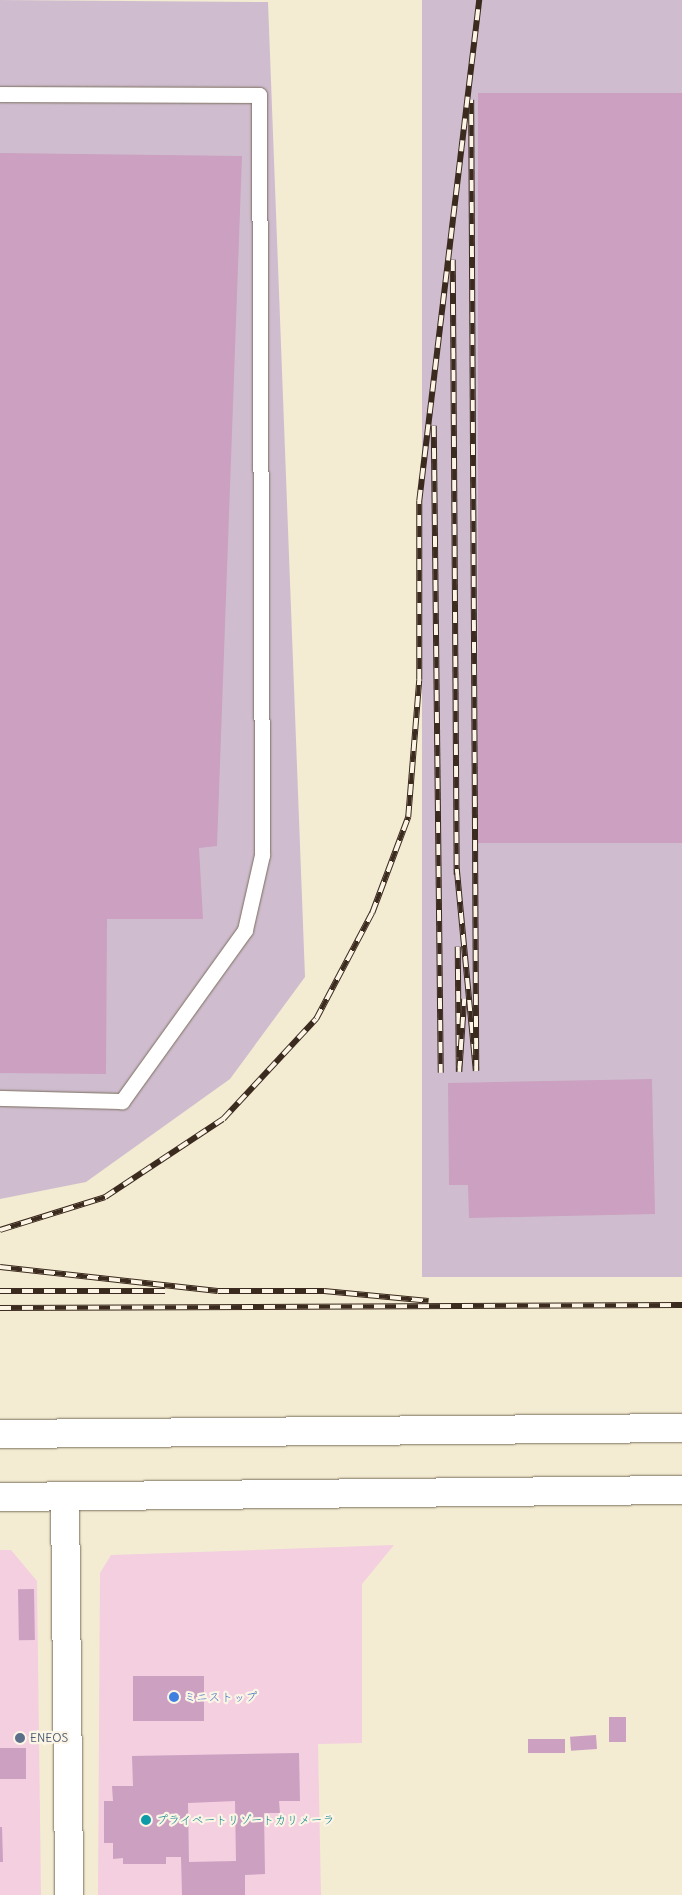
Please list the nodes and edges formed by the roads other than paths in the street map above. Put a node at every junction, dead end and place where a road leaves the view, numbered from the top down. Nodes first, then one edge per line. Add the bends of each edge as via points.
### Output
1 (0, 94) edge
2 (0, 1098) edge
3 (682, 1428) edge
4 (0, 1434) edge
5 (682, 1490) edge
6 (65, 1496) junction
7 (0, 1497) edge
8 (69, 1895) edge

1 - 2 lane via 259,95 262,845 245,930 122,1101
3 - 4 street
5 - 6 street
6 - 7 street
6 - 8 street

